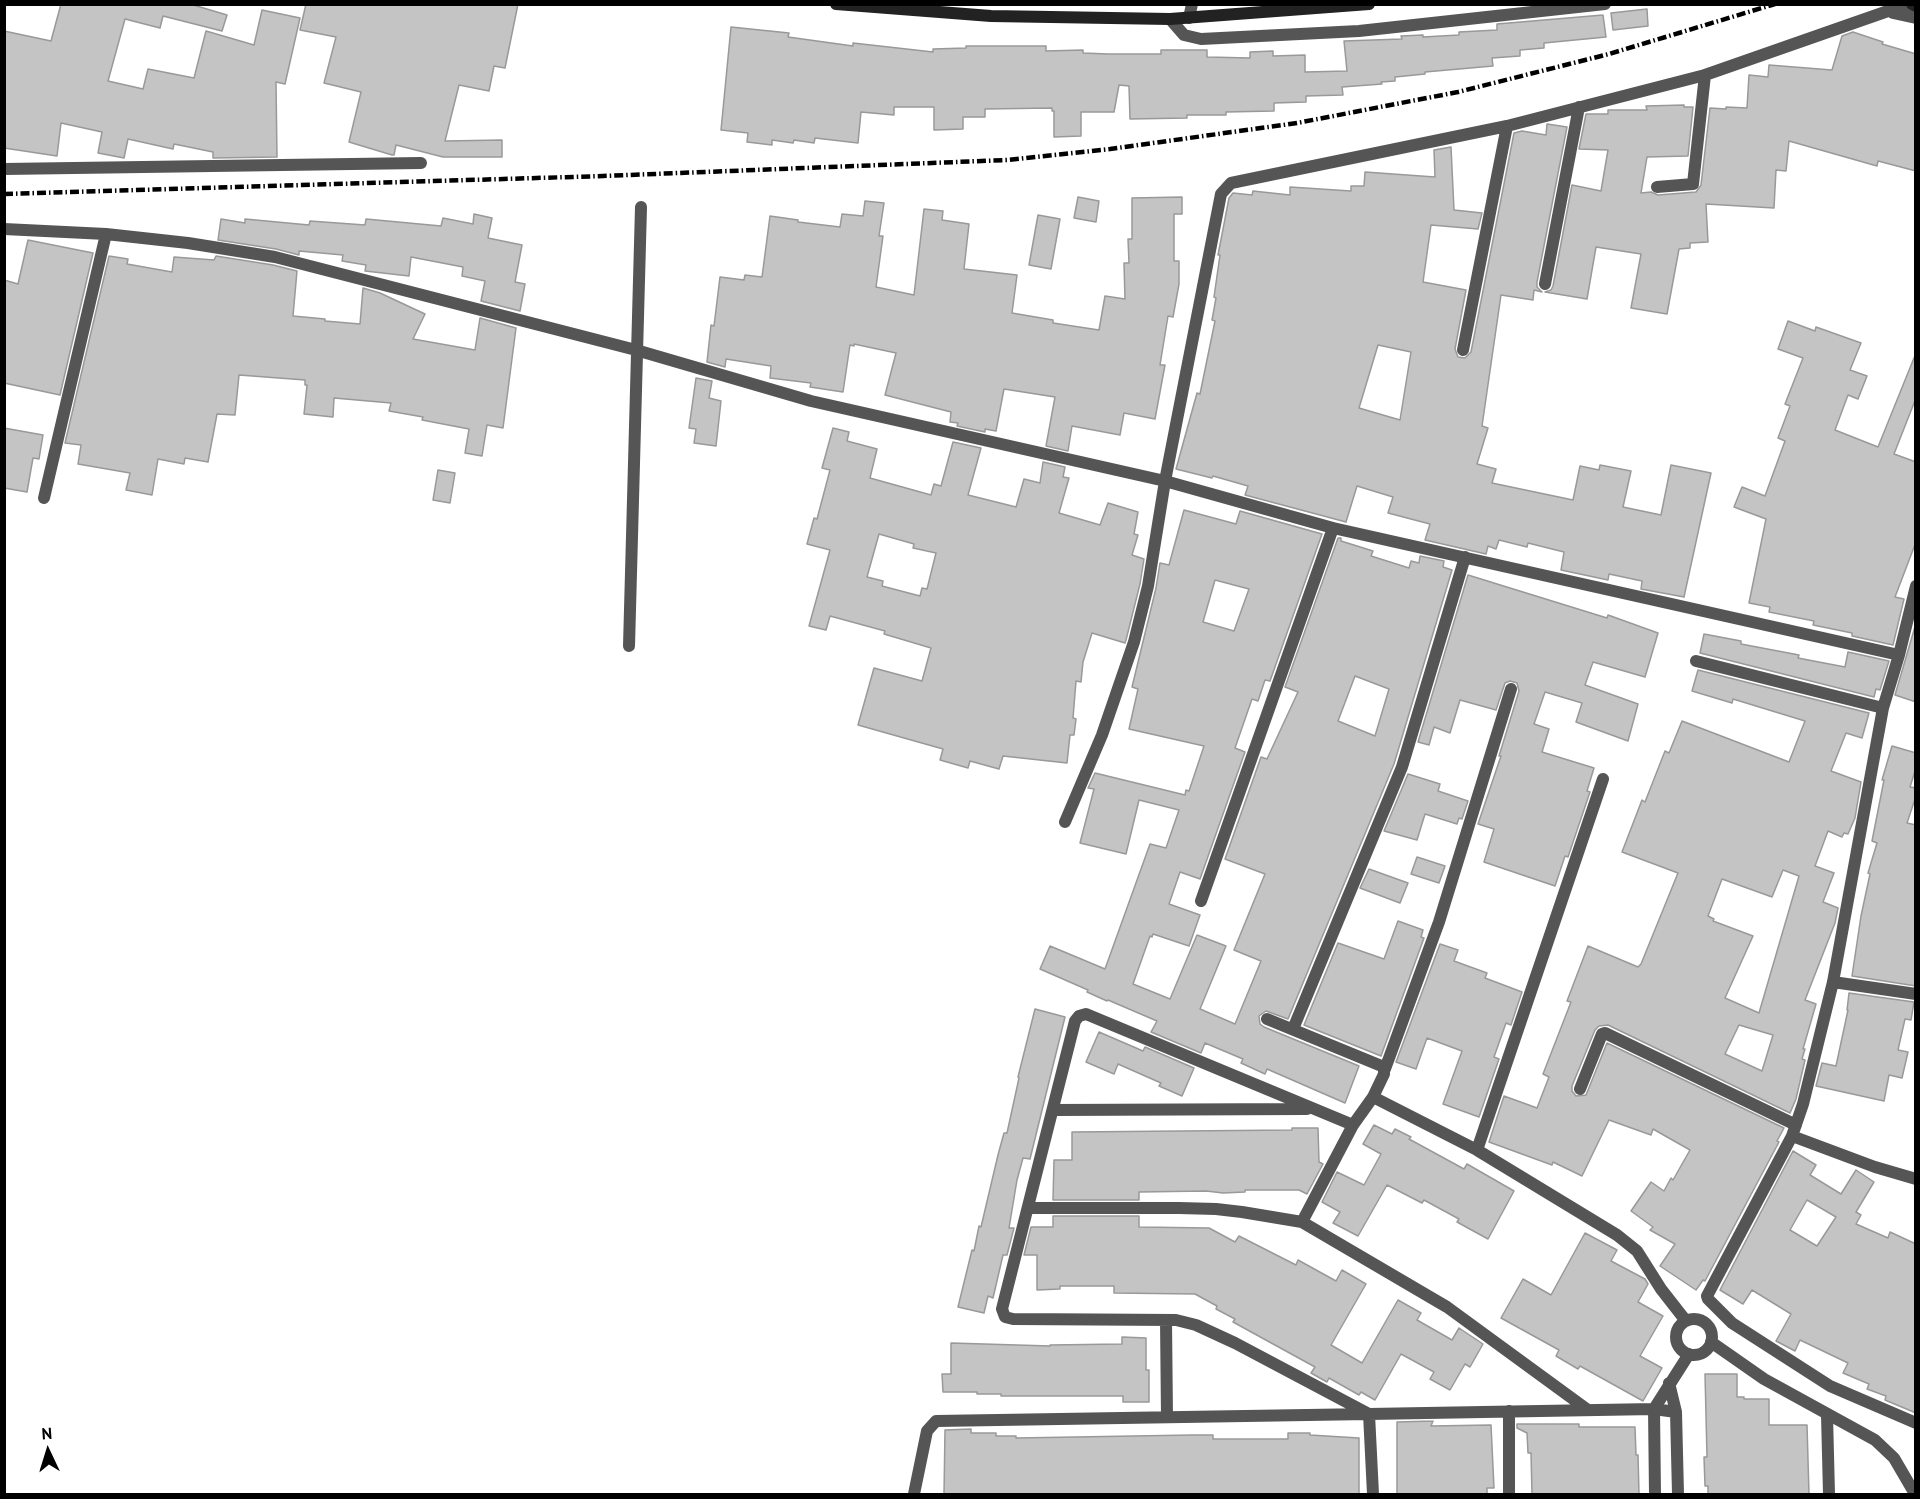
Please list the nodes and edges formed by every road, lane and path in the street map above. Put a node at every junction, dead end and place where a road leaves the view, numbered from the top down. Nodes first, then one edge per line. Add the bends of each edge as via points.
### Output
1 (836, 4) edge
2 (1192, 4) edge
3 (1370, 4) edge
4 (1605, 4) edge
5 (1914, 6) edge
6 (1888, 11) junction
7 (1189, 18) junction
8 (1916, 18) edge
9 (1170, 19) junction
10 (1705, 75) junction
11 (1580, 107) junction
12 (1507, 126) junction
13 (421, 164) dead end
14 (4, 169) edge
15 (1657, 187) dead end
16 (641, 207) dead end
17 (4, 229) edge
18 (106, 234) junction
19 (1545, 284) dead end
20 (636, 350) junction
21 (1463, 350) dead end
22 (1165, 481) junction
23 (44, 498) dead end
24 (1334, 528) junction
25 (1465, 557) junction
26 (1916, 586) edge
27 (629, 646) dead end
28 (1899, 655) junction
29 (1696, 661) dead end
30 (1511, 689) dead end
31 (1883, 708) junction
32 (1603, 779) dead end
33 (1065, 822) dead end
34 (1201, 901) dead end
35 (1833, 982) junction
36 (1916, 994) edge
37 (1267, 1019) dead end
38 (1293, 1029) junction
39 (1385, 1069) junction
40 (1580, 1089) dead end
41 (1373, 1097) junction
42 (1314, 1109) junction
43 (1053, 1110) junction
44 (1353, 1125) junction
45 (1794, 1130) junction
46 (1477, 1150) junction
47 (1916, 1179) edge
48 (1029, 1208) junction
49 (1302, 1222) junction
50 (1166, 1320) junction
51 (1686, 1321) junction
52 (1732, 1323) junction
53 (1711, 1338) junction
54 (1689, 1354) junction
55 (1669, 1383) junction
56 (1654, 1409) junction
57 (1588, 1410) junction
58 (1509, 1411) junction
59 (1676, 1412) junction
60 (1370, 1414) junction
61 (1827, 1415) junction
62 (1167, 1417) junction
63 (1916, 1423) edge
64 (1655, 1489) edge
65 (1678, 1489) edge
66 (914, 1494) edge
67 (1373, 1494) edge
68 (1509, 1494) edge
69 (1829, 1494) edge
70 (1916, 1494) edge

1 - 9 main road via 991,16
2 - 7 street
3 - 7 main road
4 - 9 street via 1359,31 1200,39 1184,35
5 - 6 street
6 - 8 street
6 - 10 street
7 - 9 main road
10 - 11 street
10 - 15 street via 1693,184
11 - 12 street
11 - 19 street
12 - 21 street
12 - 22 street via 1237,181 1224,189
13 - 14 street
16 - 20 street
17 - 18 street
18 - 20 street via 274,257
18 - 23 street
20 - 22 street via 811,401
20 - 27 street
22 - 24 street
22 - 33 street via 1148,586 1134,642 1102,735
24 - 25 street
24 - 34 street
25 - 28 street
25 - 38 street via 1402,767
26 - 28 street
28 - 31 street
29 - 31 street
30 - 39 street via 1439,922
31 - 35 street
32 - 46 street
35 - 36 street
35 - 45 street
37 - 38 street
38 - 39 street
39 - 41 street
40 - 45 street via 1605,1033
41 - 44 street
41 - 46 street
42 - 43 street
42 - 43 street via 1086,1014 1075,1021
42 - 44 street
43 - 48 street
44 - 49 street
45 - 47 street via 1875,1167
45 - 52 street via 1708,1291 1708,1299
46 - 51 street via 1628,1242
48 - 49 street via 1216,1209
48 - 50 street via 1002,1309 1005,1317
49 - 57 street via 1447,1307
50 - 60 street via 1196,1325
50 - 62 street
51 - 53 street via 1700,1320 1707,1325
51 - 54 street via 1676,1338
52 - 53 street
52 - 63 street via 1830,1386
53 - 54 street via 1706,1350
53 - 61 street via 1764,1379
54 - 55 street
55 - 56 street
55 - 59 street
56 - 57 street
56 - 59 street
56 - 64 street
57 - 58 street
58 - 60 street
58 - 68 street
59 - 65 street
60 - 62 street
60 - 67 street
61 - 69 street
61 - 70 street via 1881,1445 1894,1458
62 - 66 street via 936,1421 927,1431
64 - 65 street

